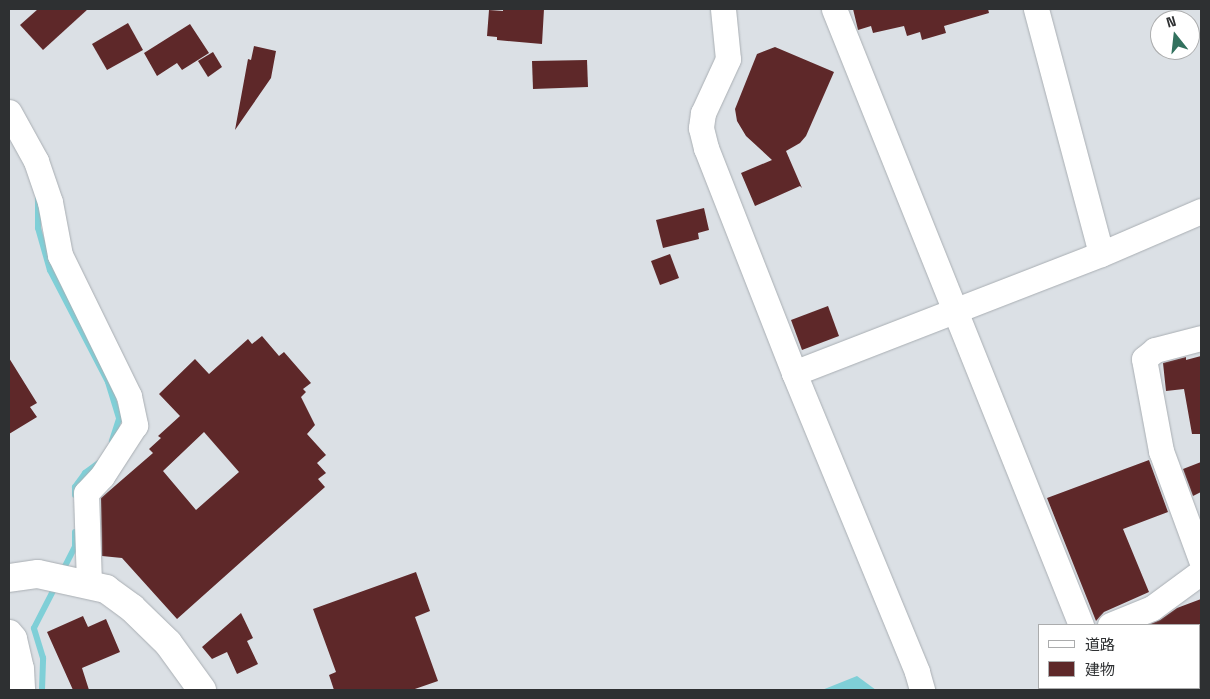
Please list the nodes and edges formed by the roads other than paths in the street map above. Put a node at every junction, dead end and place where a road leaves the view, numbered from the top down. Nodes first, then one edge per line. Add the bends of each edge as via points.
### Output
1 (723, 9) edge
2 (834, 9) edge
3 (1036, 9) edge
4 (9, 112) edge
5 (1201, 211) edge
6 (1101, 254) junction
7 (954, 312) junction
8 (1201, 338) edge
9 (794, 373) junction
10 (1201, 560) edge
11 (1201, 572) edge
12 (9, 578) edge
13 (84, 583) junction
14 (1081, 624) edge
15 (1112, 624) edge
16 (9, 634) edge
17 (21, 690) edge
18 (202, 690) edge
19 (922, 690) edge

1 - 9 street via 728,59 703,113 701,128
2 - 7 street
3 - 6 street
4 - 13 street via 36,161 50,202 60,255 129,396 134,425 102,476 86,493
5 - 6 street
6 - 7 street
7 - 9 street
7 - 14 street
8 - 10 street via 1156,350 1144,359 1161,451
9 - 19 street via 918,672
11 - 15 street via 1152,608
12 - 13 street via 38,574
13 - 18 street via 106,589 132,608 168,643
16 - 17 street via 20,669

